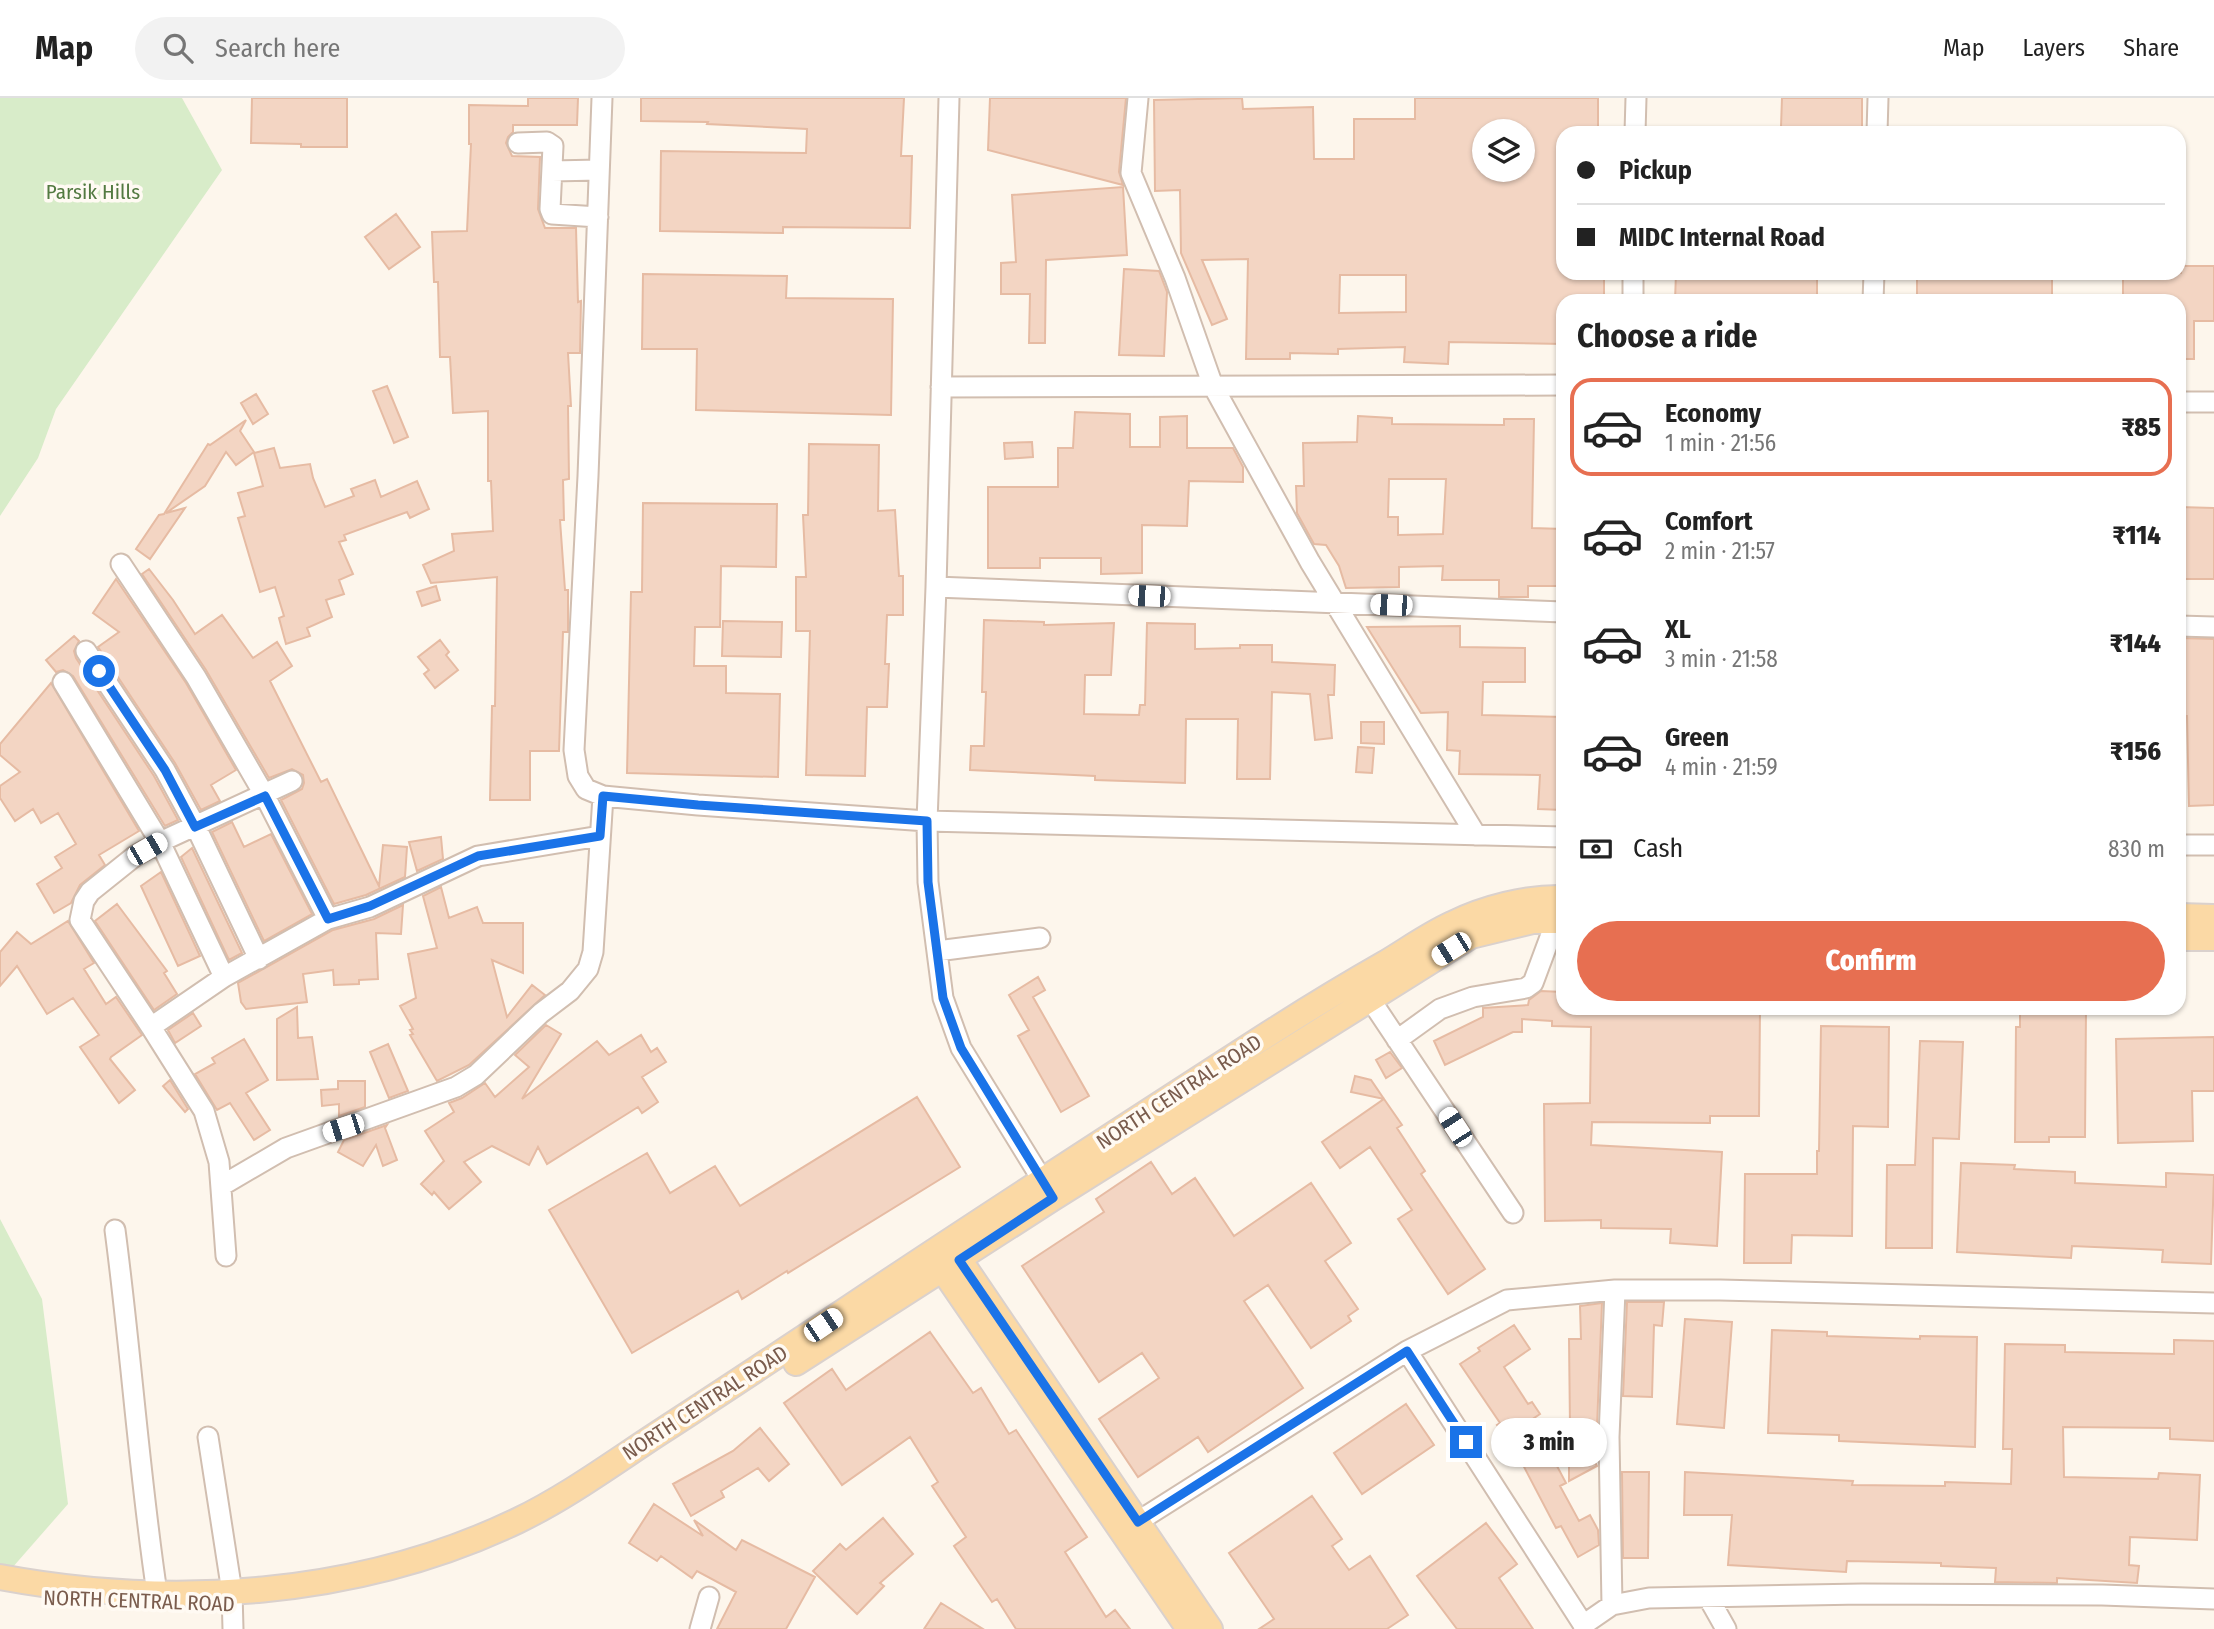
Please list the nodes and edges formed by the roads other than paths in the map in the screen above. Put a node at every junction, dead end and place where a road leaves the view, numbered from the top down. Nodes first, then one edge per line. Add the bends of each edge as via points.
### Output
1 (602, 98) edge
2 (948, 98) edge
3 (1138, 98) edge
4 (1636, 98) edge
5 (1878, 98) edge
6 (1635, 126) edge
7 (1877, 126) edge
8 (517, 143) dead end
9 (600, 170) junction
10 (552, 171) junction
11 (598, 217) junction
12 (1556, 385) edge
13 (1213, 386) junction
14 (941, 387) junction
15 (2186, 402) edge
16 (2214, 402) edge
17 (121, 564) dead end
18 (936, 587) junction
19 (1336, 603) junction
20 (1556, 612) edge
21 (2186, 626) edge
22 (2214, 627) edge
23 (86, 651) dead end
24 (63, 682) dead end
25 (292, 781) dead end
26 (265, 796) junction
27 (603, 796) junction
28 (927, 821) junction
29 (195, 827) junction
30 (1476, 835) junction
31 (600, 836) junction
32 (1556, 837) edge
33 (160, 842) junction
34 (2186, 845) edge
35 (2214, 845) edge
36 (1556, 907) edge
37 (1556, 914) edge
38 (2186, 916) edge
39 (2214, 917) edge
40 (328, 919) junction
41 (1556, 923) edge
42 (1040, 938) dead end
43 (2214, 938) edge
44 (2186, 939) edge
45 (937, 951) junction
46 (259, 959) junction
47 (224, 977) junction
48 (1370, 999) junction
49 (151, 1027) junction
50 (1397, 1040) junction
51 (221, 1186) junction
52 (1048, 1189) junction
53 (1513, 1213) dead end
54 (115, 1230) dead end
55 (226, 1256) dead end
56 (945, 1256) junction
57 (1615, 1290) junction
58 (2214, 1303) edge
59 (1407, 1351) junction
60 (208, 1437) dead end
61 (1130, 1527) junction
62 (0, 1577) edge
63 (157, 1593) junction
64 (0, 1594) edge
65 (709, 1597) dead end
66 (1708, 1597) junction
67 (2214, 1600) edge
68 (1612, 1605) junction
69 (232, 1609) edge
70 (1585, 1627) edge
71 (700, 1629) edge
72 (1189, 1629) edge
73 (1210, 1629) edge
74 (1726, 1629) edge

1 - 9 street
2 - 14 street
3 - 13 street via 1130,173 1175,278
4 - 6 street
5 - 7 street
8 - 10 street via 551,143
9 - 10 street
9 - 11 street
10 - 11 street via 552,214
11 - 27 street via 574,750 578,776 586,789
12 - 13 street
13 - 14 street
13 - 19 street
14 - 18 street
15 - 16 street
17 - 26 street via 197,677
18 - 19 street
18 - 28 street
19 - 20 street
19 - 30 street
21 - 22 street
23 - 29 street via 165,770
24 - 33 street
25 - 26 street
26 - 29 street
26 - 40 street
27 - 28 street
27 - 31 street
28 - 30 street
28 - 45 street via 928,882
29 - 33 street
29 - 46 street
30 - 32 street
31 - 40 street via 478,856 370,906
31 - 51 street via 593,952 588,969 570,991 476,1075 456,1087 286,1149
33 - 47 street
33 - 49 street via 90,892 80,912 80,920
34 - 35 street
36 - 52 main road, NORTH CENTRAL ROAD via 1550,898 1454,922 1325,998
37 - 48 main road, NORTH CENTRAL ROAD via 1471,936
38 - 39 main road
40 - 46 street
41 - 50 street via 1527,988 1474,997 1440,1009
42 - 45 street
43 - 44 main road
45 - 52 street via 943,998 961,1048
46 - 47 street
47 - 49 street
48 - 50 street
48 - 52 main road, NORTH CENTRAL ROAD
49 - 51 street via 204,1111
50 - 53 street
51 - 55 street
52 - 56 main road, NORTH CENTRAL ROAD
54 - 63 street
56 - 61 main road
56 - 69 main road, NORTH CENTRAL ROAD via 596,1491 529,1529 395,1581
57 - 58 street
57 - 59 street via 1507,1300
57 - 68 street via 1609,1451
59 - 61 street
59 - 70 street
60 - 69 street
61 - 72 main road
61 - 73 main road
62 - 63 main road, NORTH CENTRAL ROAD via 108,1592
63 - 69 main road, NORTH CENTRAL ROAD
64 - 69 main road, NORTH CENTRAL ROAD via 81,1604
65 - 71 street
66 - 67 street via 2102,1595
66 - 68 street via 1650,1598
66 - 74 street
68 - 70 street

